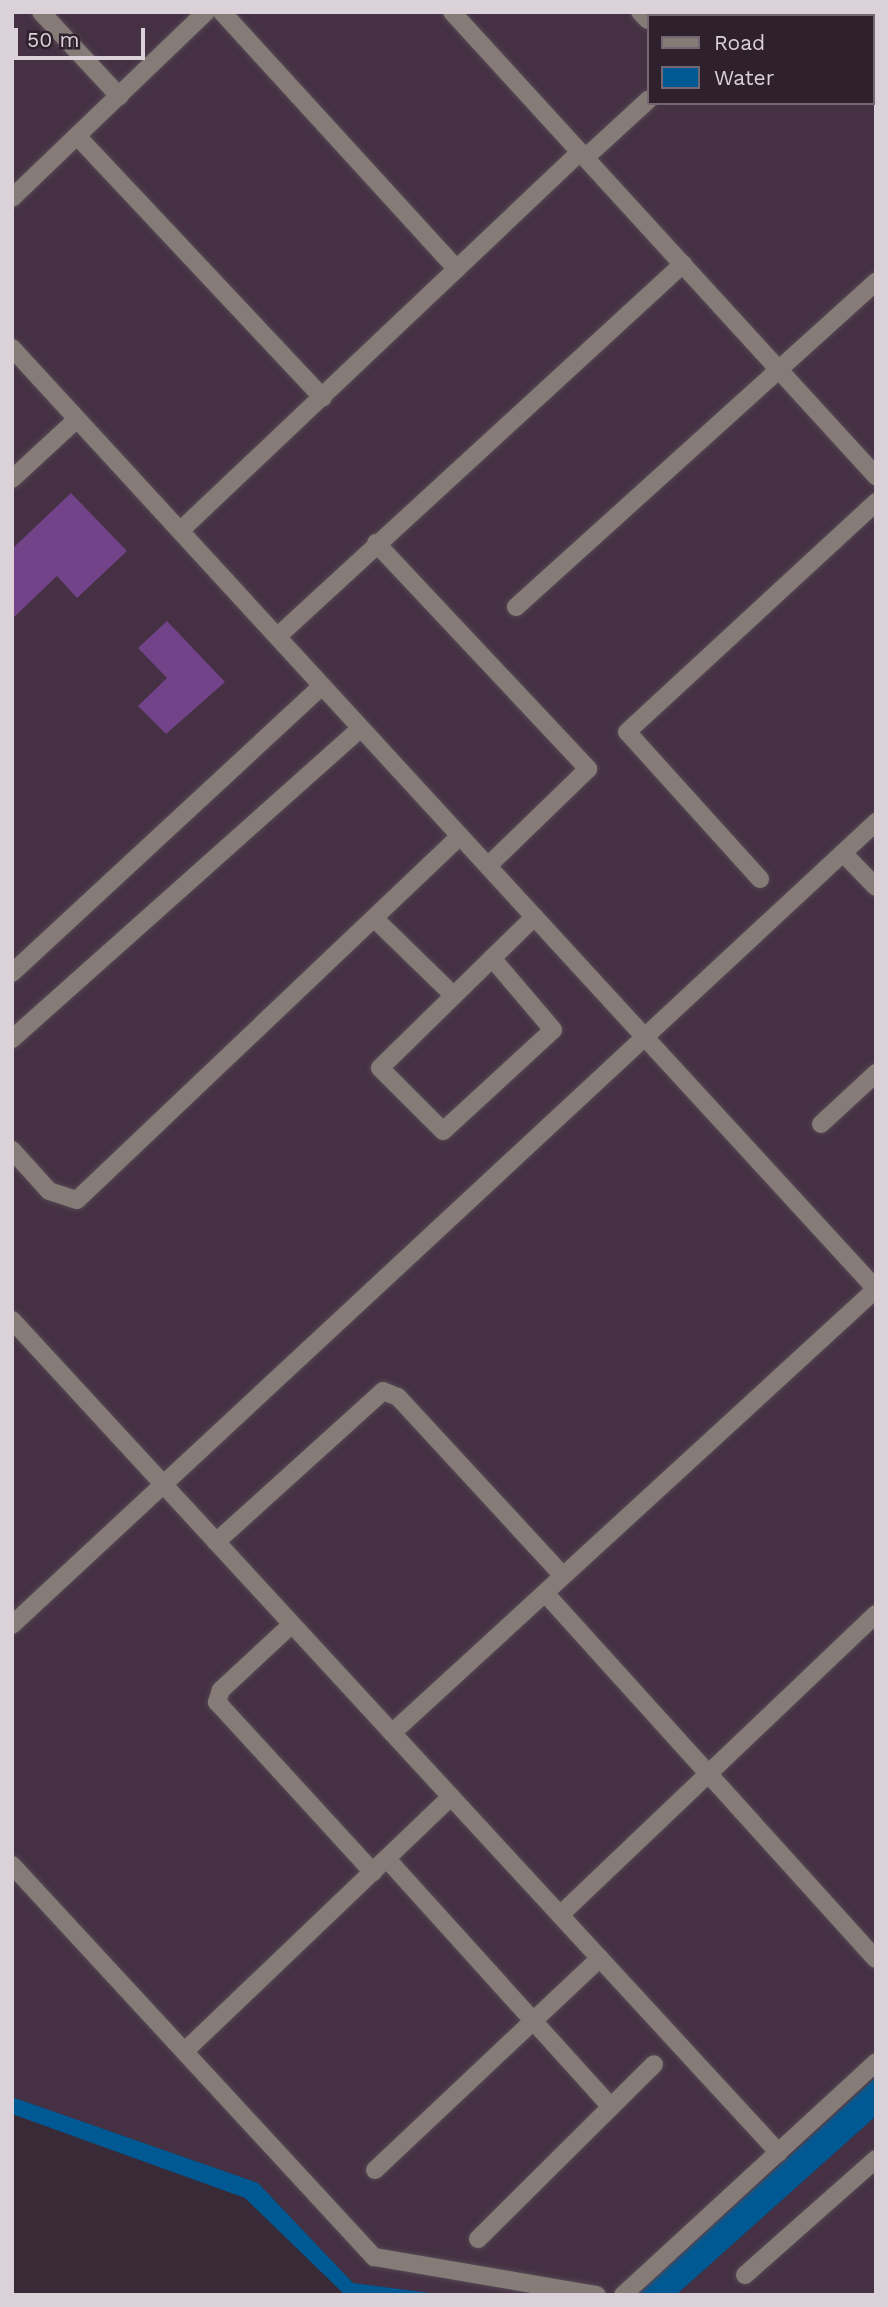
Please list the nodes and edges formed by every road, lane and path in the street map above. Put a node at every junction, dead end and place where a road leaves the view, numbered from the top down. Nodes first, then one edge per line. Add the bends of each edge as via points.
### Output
1 (41, 12) edge
2 (206, 12) edge
3 (222, 12) edge
4 (452, 12) edge
5 (119, 96) junction
6 (646, 102) edge
7 (77, 136) junction
8 (582, 155) junction
9 (12, 198) edge
10 (683, 264) junction
11 (457, 269) junction
12 (876, 282) edge
13 (12, 348) edge
14 (779, 370) junction
15 (323, 398) junction
16 (76, 420) junction
17 (876, 475) edge
18 (12, 479) edge
19 (876, 502) edge
20 (181, 530) junction
21 (376, 543) junction
22 (516, 607) dead end
23 (278, 636) junction
24 (321, 687) junction
25 (361, 728) junction
26 (876, 822) edge
27 (460, 836) junction
28 (843, 853) junction
29 (489, 865) junction
30 (760, 879) dead end
31 (876, 887) edge
32 (534, 917) junction
33 (377, 920) junction
34 (492, 958) junction
35 (12, 973) edge
36 (454, 996) junction
37 (12, 1039) edge
38 (645, 1039) junction
39 (876, 1073) edge
40 (821, 1124) dead end
41 (12, 1150) edge
42 (876, 1289) edge
43 (12, 1320) edge
44 (163, 1485) junction
45 (216, 1542) junction
46 (563, 1576) junction
47 (545, 1593) junction
48 (876, 1614) edge
49 (12, 1625) edge
50 (291, 1625) junction
51 (392, 1733) junction
52 (711, 1777) junction
53 (451, 1797) junction
54 (387, 1858) junction
55 (12, 1865) edge
56 (373, 1872) junction
57 (560, 1915) junction
58 (600, 1958) junction
59 (876, 1959) edge
60 (533, 2021) junction
61 (187, 2049) junction
62 (876, 2062) edge
63 (653, 2064) dead end
64 (609, 2105) junction
65 (779, 2153) junction
66 (876, 2159) edge
67 (375, 2170) dead end
68 (478, 2239) dead end
69 (745, 2275) dead end
70 (597, 2295) edge
71 (623, 2295) edge

1 - 5 lane
2 - 5 lane
3 - 11 lane
4 - 8 lane
5 - 7 lane
6 - 8 lane
7 - 9 lane
7 - 15 lane
8 - 10 lane
8 - 11 lane
10 - 14 lane
10 - 21 lane
11 - 15 lane
12 - 14 lane
13 - 16 lane
14 - 17 lane
14 - 22 lane
15 - 20 lane
16 - 18 lane
16 - 20 lane
19 - 30 lane via 627,732
20 - 23 lane
21 - 23 lane
21 - 29 lane via 588,769
23 - 24 lane
24 - 25 lane
24 - 35 lane
25 - 27 lane
25 - 37 lane
26 - 28 lane
27 - 29 lane
27 - 33 lane
28 - 31 lane
28 - 38 lane
29 - 32 lane
32 - 34 lane
32 - 38 lane
33 - 36 lane
33 - 41 lane via 77,1200 49,1191
34 - 36 lane
34 - 36 lane via 553,1031 443,1131 380,1068
38 - 42 lane
38 - 44 lane
39 - 40 lane
42 - 46 lane
43 - 44 lane
44 - 45 lane
44 - 49 lane
45 - 46 lane via 383,1391 398,1397
45 - 50 lane
46 - 47 lane
47 - 51 lane
47 - 52 lane
48 - 52 lane
50 - 51 lane
50 - 56 lane via 221,1690 217,1702
51 - 53 lane
52 - 57 lane
52 - 59 lane
53 - 54 lane
53 - 57 lane
54 - 56 lane
54 - 60 lane
55 - 61 lane
56 - 61 lane
57 - 58 lane
58 - 60 lane
58 - 65 lane
60 - 64 lane
60 - 67 lane
61 - 70 lane via 374,2257
62 - 65 lane
63 - 64 lane
64 - 68 lane
65 - 71 lane
66 - 69 lane

